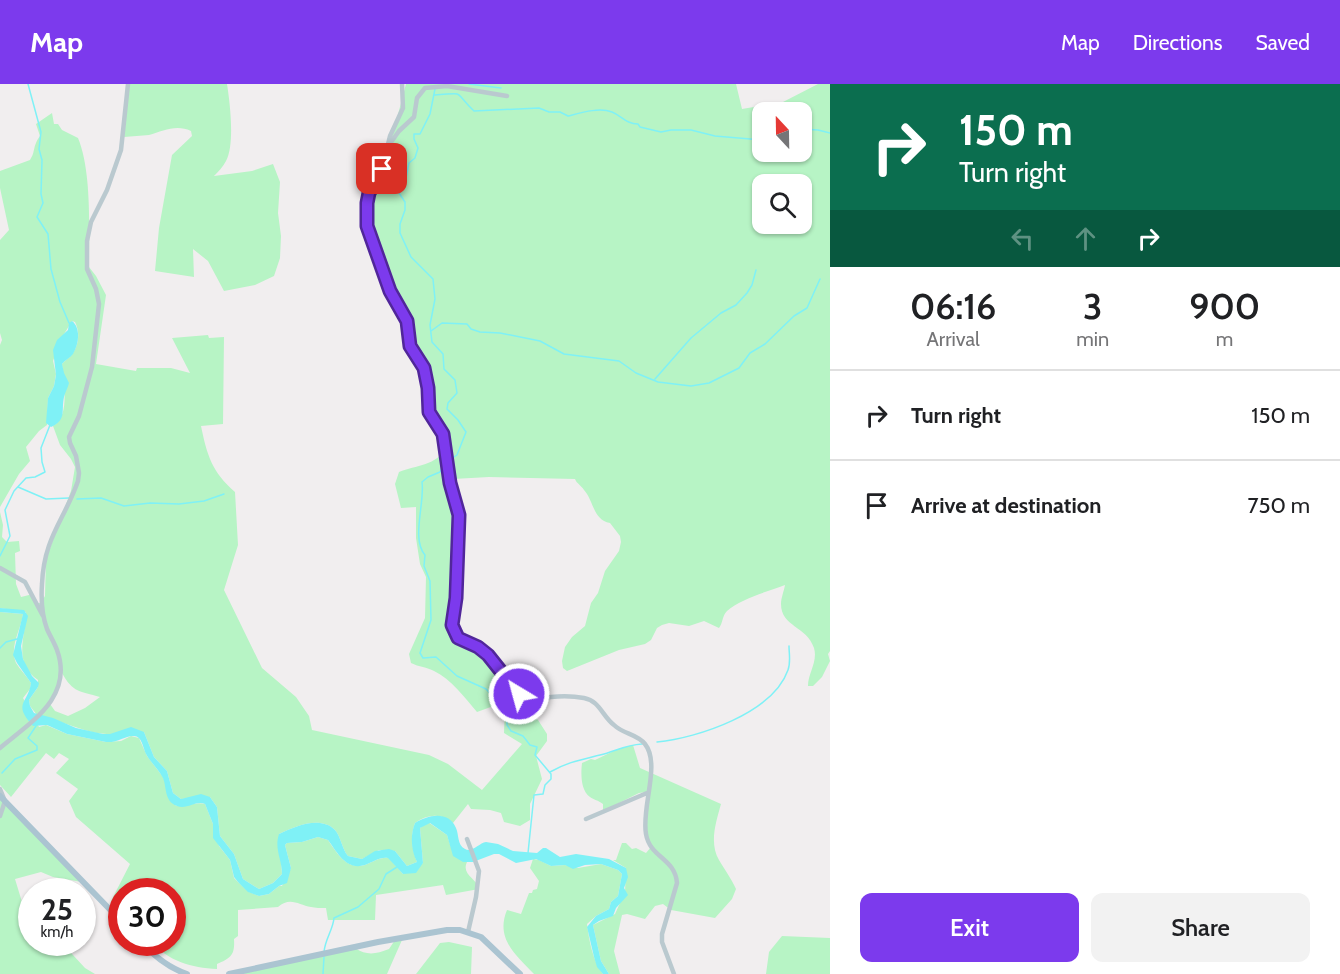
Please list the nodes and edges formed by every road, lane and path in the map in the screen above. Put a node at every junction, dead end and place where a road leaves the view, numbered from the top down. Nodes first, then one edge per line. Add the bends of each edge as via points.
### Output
1 (128, 84) edge
2 (402, 84) edge
3 (507, 96) dead end
4 (386, 149) junction
5 (0, 568) edge
6 (44, 618) junction
7 (0, 748) edge
8 (0, 789) edge
9 (647, 792) junction
10 (3, 798) edge
11 (0, 816) edge
12 (586, 819) dead end
13 (467, 838) dead end
14 (108, 907) edge
15 (468, 932) junction
16 (155, 956) edge
17 (187, 974) edge
18 (229, 974) edge
19 (520, 974) edge
20 (674, 974) edge

1 - 6 street via 121,150 87,241 87,269 98,300 97,331 92,368 69,437 76,456 78,481 44,560
2 - 4 street via 403,108
3 - 4 street via 447,86 425,88 417,99 414,117
4 - 9 street via 382,169 369,193 367,226 390,291 407,321 410,346 424,368 429,412 443,434 459,515 453,630 458,638 488,655 524,698 587,699 597,704 614,726 639,738 652,759
5 - 6 street via 25,582
6 - 7 street via 58,651 58,689 47,708
8 - 10 street
9 - 12 street
9 - 20 street via 648,844 677,875 662,934
10 - 11 street
10 - 14 main road
13 - 15 street via 479,876
15 - 18 main road via 438,931
15 - 19 main road via 481,937
16 - 17 main road

